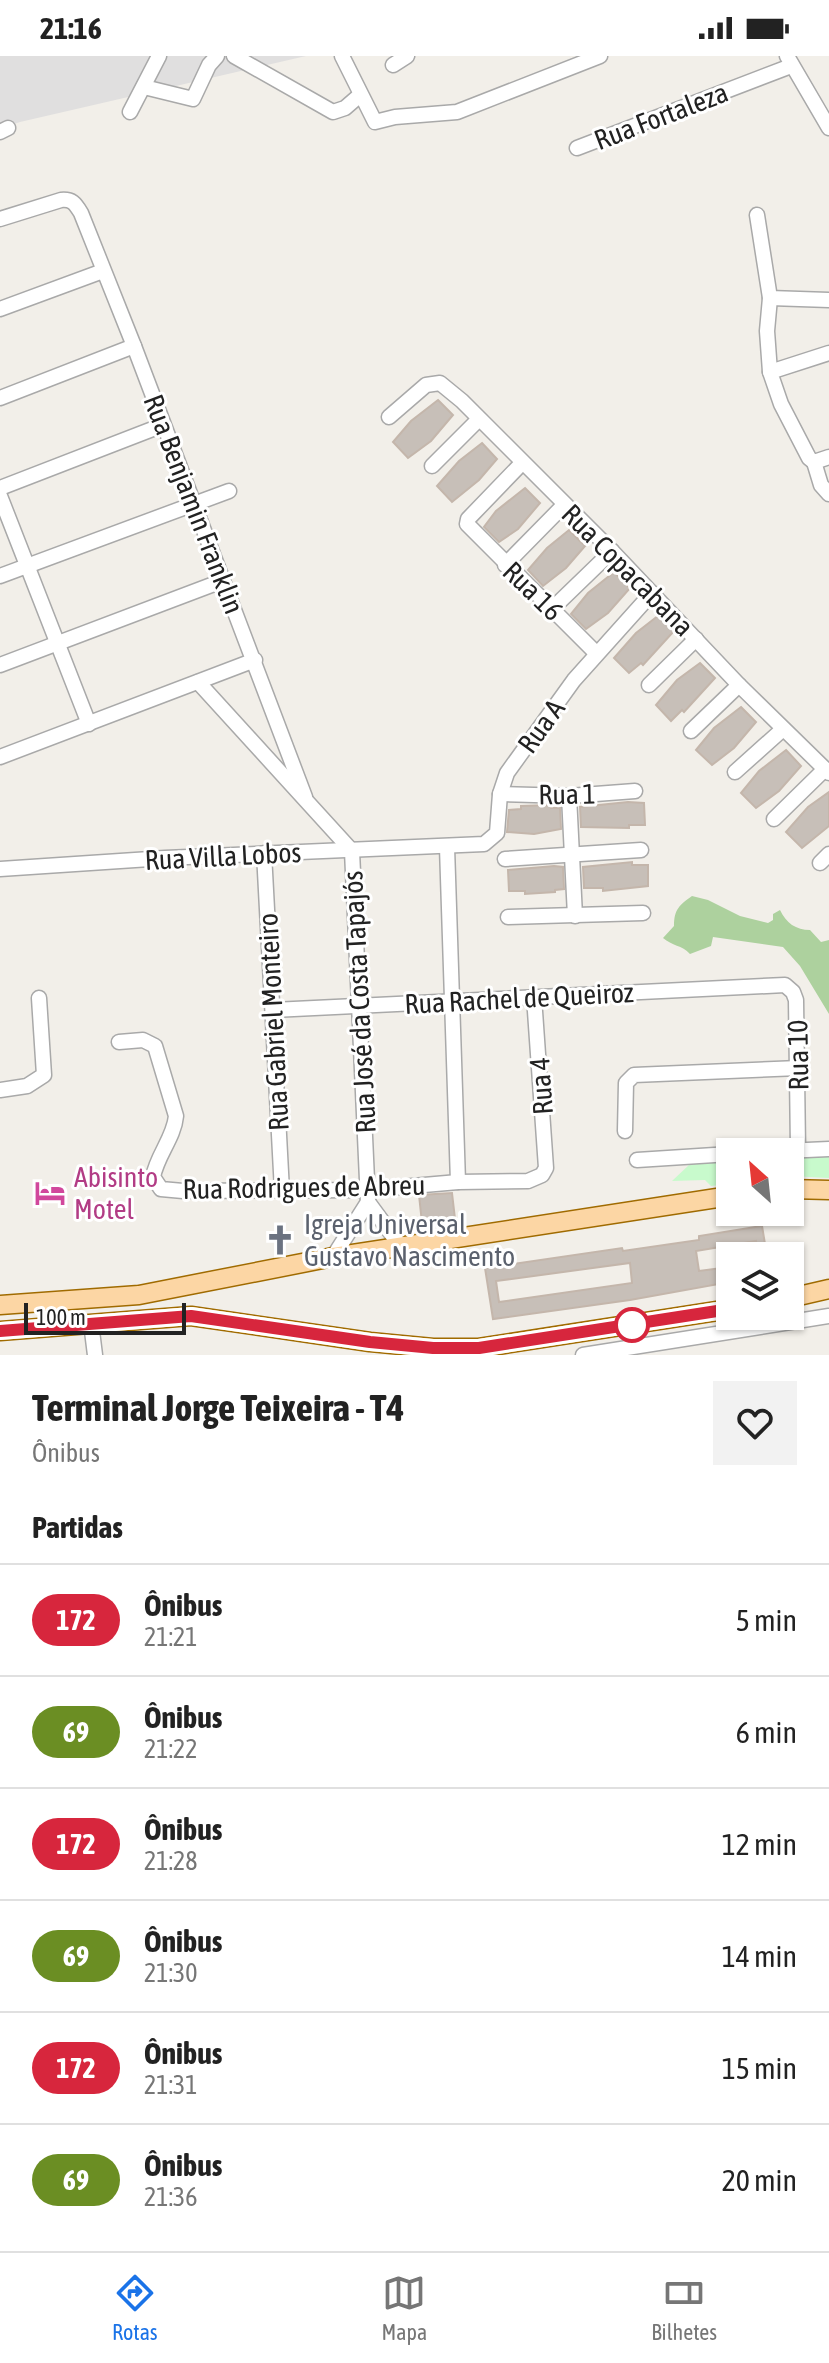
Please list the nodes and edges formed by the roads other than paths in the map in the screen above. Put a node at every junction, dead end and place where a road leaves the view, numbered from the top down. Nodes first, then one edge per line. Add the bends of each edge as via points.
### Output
1 (159, 56) edge
2 (217, 56) edge
3 (234, 56) edge
4 (342, 56) edge
5 (407, 56) edge
6 (600, 56) edge
7 (789, 61) edge
8 (393, 65) dead end
9 (144, 87) junction
10 (360, 95) junction
11 (130, 112) dead end
12 (826, 124) edge
13 (577, 148) dead end
14 (757, 215) dead end
15 (0, 219) edge
16 (103, 271) junction
17 (770, 298) junction
18 (829, 300) edge
19 (0, 309) edge
20 (134, 346) junction
21 (829, 353) edge
22 (770, 372) junction
23 (0, 398) edge
24 (389, 417) dead end
25 (479, 419) junction
26 (163, 425) junction
27 (829, 457) edge
28 (814, 462) junction
29 (522, 463) junction
30 (432, 466) dead end
31 (0, 488) edge
32 (229, 491) dead end
33 (829, 494) edge
34 (0, 496) edge
35 (193, 503) junction
36 (564, 505) junction
37 (612, 551) junction
38 (28, 565) junction
39 (505, 565) junction
40 (0, 576) edge
41 (222, 581) junction
42 (652, 593) junction
43 (552, 609) junction
44 (696, 639) junction
45 (56, 643) junction
46 (596, 653) junction
47 (255, 660) junction
48 (0, 665) edge
49 (198, 682) junction
50 (649, 685) dead end
51 (739, 685) junction
52 (89, 724) junction
53 (783, 729) junction
54 (691, 731) dead end
55 (0, 757) edge
56 (827, 771) edge
57 (735, 772) dead end
58 (635, 791) dead end
59 (500, 794) junction
60 (569, 796) junction
61 (305, 797) junction
62 (774, 819) dead end
63 (447, 847) junction
64 (641, 850) dead end
65 (352, 851) junction
66 (264, 853) junction
67 (572, 854) junction
68 (505, 859) dead end
69 (0, 869) edge
70 (643, 913) dead end
71 (575, 916) junction
72 (508, 917) dead end
73 (765, 986) joint
74 (534, 997) junction
75 (39, 998) dead end
76 (451, 1002) junction
77 (360, 1007) junction
78 (273, 1010) junction
79 (119, 1042) dead end
80 (799, 1068) junction
81 (0, 1090) edge
82 (625, 1131) dead end
83 (798, 1138) edge
84 (804, 1149) edge
85 (829, 1149) edge
86 (716, 1155) edge
87 (637, 1160) dead end
88 (542, 1175) joint
89 (458, 1182) junction
90 (804, 1189) edge
91 (829, 1190) edge
92 (282, 1191) junction
93 (367, 1196) junction
94 (716, 1198) edge
95 (401, 1247) junction
96 (333, 1257) junction
97 (829, 1289) edge
98 (804, 1295) edge
99 (6, 1304) edge
100 (716, 1311) edge
101 (829, 1316) edge
102 (91, 1323) junction
103 (7, 1330) edge
104 (596, 1331) junction
105 (370, 1349) edge
106 (600, 1354) edge
107 (95, 1355) edge
108 (583, 1355) edge

1 - 9 street
2 - 9 street via 193,99
3 - 10 street via 333,112
4 - 10 street
5 - 8 street
6 - 10 street via 457,112 375,122
7 - 12 street
7 - 13 street, Rua Fortaleza
9 - 11 street
14 - 17 street
15 - 16 street, Rua Benjamin Franklin via 69,199 81,213
16 - 19 street
16 - 20 street, Rua Benjamin Franklin
17 - 18 street
17 - 22 street
20 - 23 street
20 - 26 street, Rua Benjamin Franklin
21 - 22 street
22 - 28 street via 781,404
24 - 25 street, Rua Copacabana via 422,389 440,383
25 - 29 street, Rua Copacabana
25 - 30 street
26 - 31 street
26 - 35 street, Rua Benjamin Franklin
27 - 28 street
28 - 33 street
29 - 36 street, Rua Copacabana
29 - 39 street, Rua 16 via 467,524
32 - 35 street
34 - 38 street
35 - 38 street
35 - 41 street, Rua Benjamin Franklin
36 - 37 street, Rua Copacabana
36 - 39 street
37 - 42 street, Rua Copacabana
37 - 43 street
38 - 40 street
38 - 45 street
39 - 43 street, Rua 16
41 - 45 street
41 - 47 street, Rua Benjamin Franklin
42 - 44 street, Rua Copacabana
42 - 46 street, Rua A
43 - 46 street, Rua 16
44 - 50 street
44 - 51 street, Rua Copacabana
45 - 48 street
45 - 52 street
46 - 59 street, Rua A via 521,752
47 - 49 street
47 - 61 street, Rua Benjamin Franklin
49 - 52 street
49 - 61 street
51 - 53 street, Rua Copacabana
51 - 54 street
52 - 55 street
53 - 56 street, Rua Copacabana
53 - 57 street
56 - 62 street
58 - 60 street, Rua 1
59 - 60 street, Rua 1
59 - 63 street, Rua A via 497,833 491,840
60 - 67 street
61 - 65 street
63 - 65 street, Rua Villa Lobos
63 - 76 street
64 - 67 street
65 - 66 street, Rua Villa Lobos
65 - 77 street, Rua José da Costa Tapajós
66 - 69 street, Rua Villa Lobos
66 - 78 street, Rua Gabriel Monteiro
67 - 68 street
67 - 71 street
70 - 71 street
71 - 72 street
73 - 74 street, Rua Rachel de Queiroz
73 - 80 street, Rua 10 via 785,985 793,992
74 - 76 street, Rua Rachel de Queiroz
74 - 88 street, Rua 4 via 546,1160
75 - 81 street via 44,1075 27,1086
76 - 77 street, Rua Rachel de Queiroz
76 - 89 street
77 - 78 street, Rua Rachel de Queiroz
77 - 93 street, Rua José da Costa Tapajós
78 - 92 street, Rua Gabriel Monteiro
79 - 92 street, Rua Rodrigues de Abreu via 143,1040 155,1046 176,1116 154,1171 157,1186
80 - 82 street via 634,1075 627,1079
80 - 83 street, Rua 10
84 - 85 street
86 - 87 street
88 - 89 street, Rua Rodrigues de Abreu via 528,1181
89 - 93 street, Rua Rodrigues de Abreu
90 - 91 main road
92 - 93 street, Rua Rodrigues de Abreu
93 - 95 street
93 - 96 street
94 - 95 main road
95 - 96 main road
96 - 99 main road via 139,1295
97 - 98 main road
99 - 103 main road
100 - 104 main road
101 - 106 street
102 - 103 main road
102 - 105 main road via 191,1316
102 - 107 street
104 - 105 main road via 479,1348
104 - 106 street
106 - 108 street

